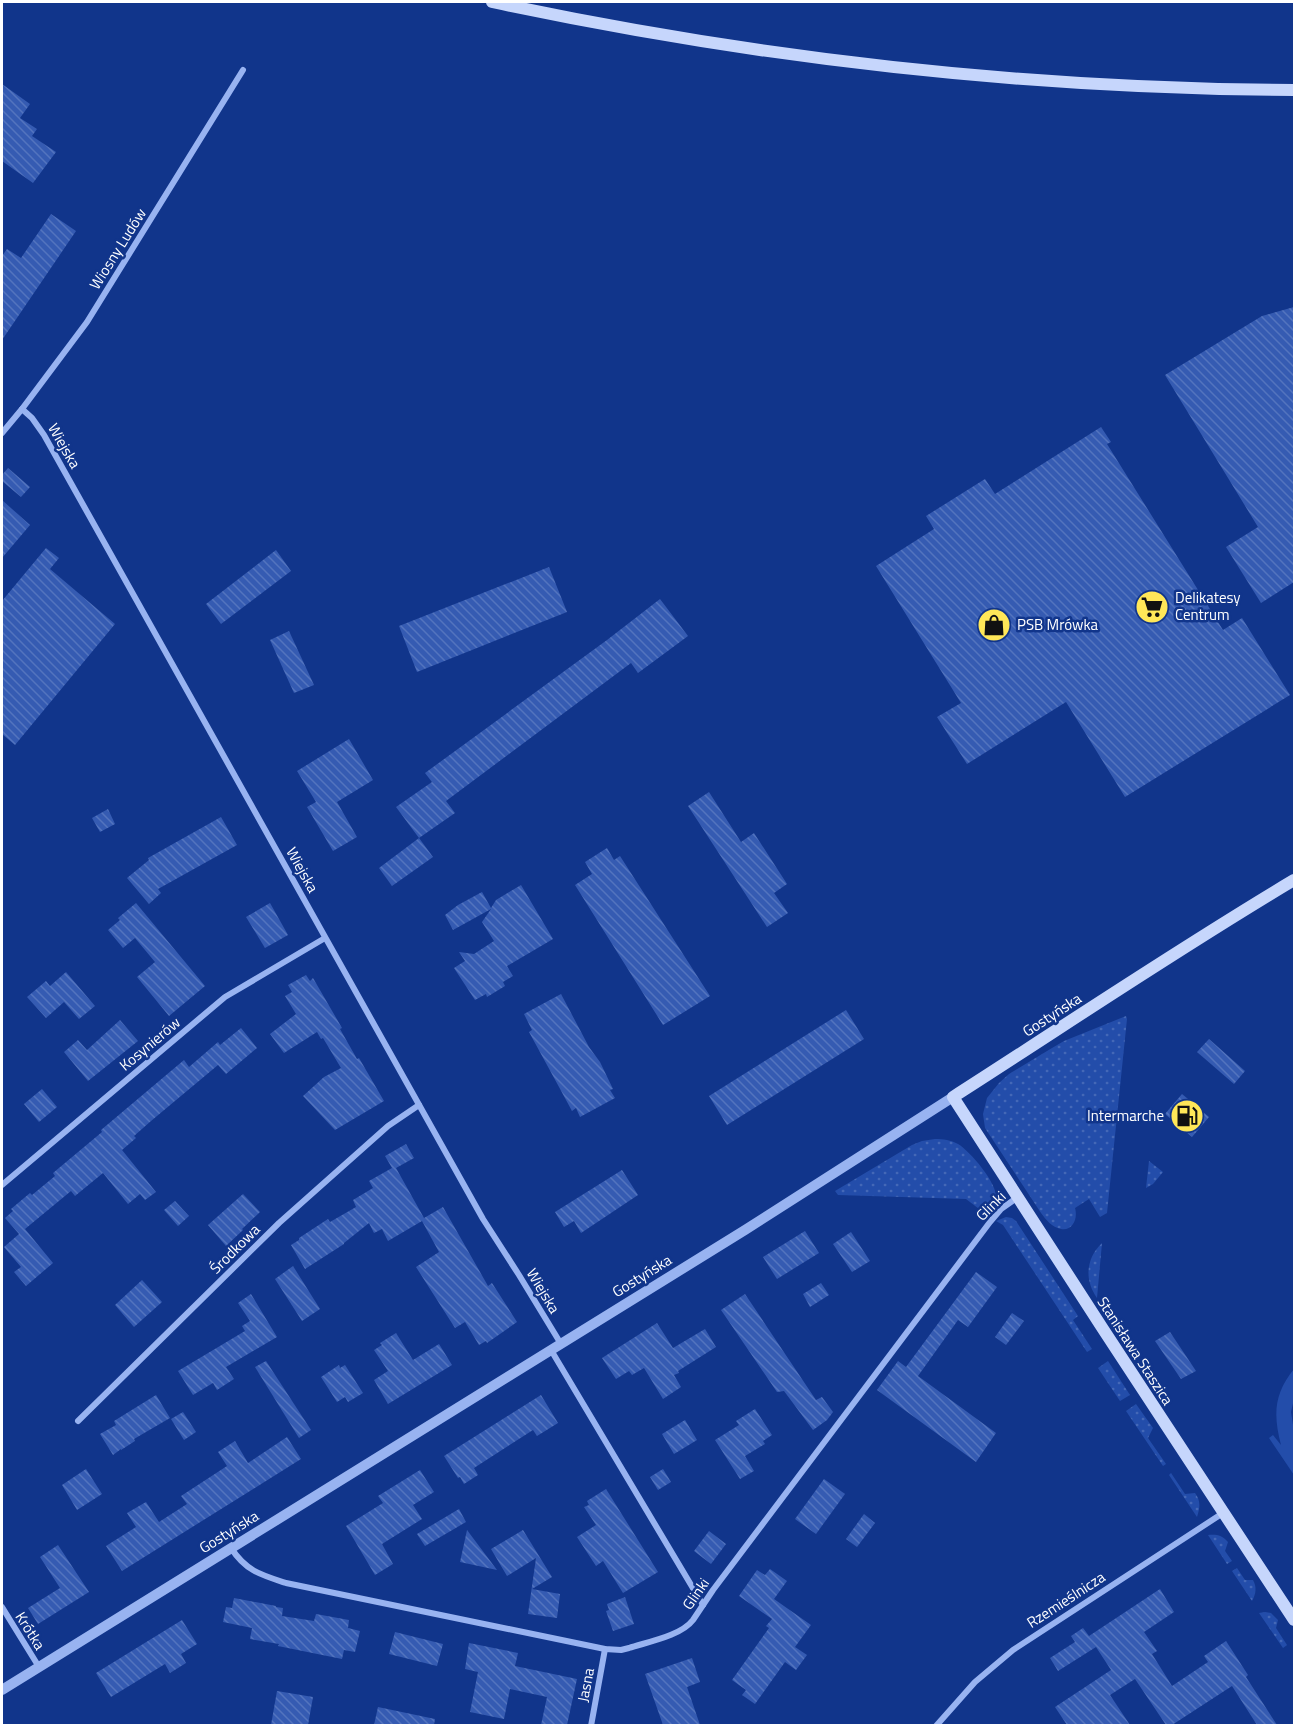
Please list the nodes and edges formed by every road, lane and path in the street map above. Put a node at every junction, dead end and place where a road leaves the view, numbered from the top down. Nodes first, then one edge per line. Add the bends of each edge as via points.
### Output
1 (492, 2) edge
2 (243, 70) dead end
3 (1294, 90) edge
4 (22, 409) junction
5 (2, 433) edge
6 (1294, 880) edge
7 (325, 938) junction
8 (953, 1097) junction
9 (419, 1106) junction
10 (2, 1185) edge
11 (1018, 1197) junction
12 (561, 1344) junction
13 (550, 1350) junction
14 (78, 1421) dead end
15 (1224, 1513) junction
16 (231, 1548) junction
17 (703, 1605) junction
18 (2, 1607) edge
19 (1294, 1620) edge
20 (605, 1649) junction
21 (39, 1667) junction
22 (2, 1690) edge
23 (591, 1725) edge
24 (936, 1725) edge

1 - 3 main road via 661,34 904,68 1045,81
2 - 4 street, Wiosny Ludów via 87,322
4 - 5 street, Wiosny Ludów
4 - 7 street, Wiejska via 39,426
6 - 8 main road, Gostyńska
7 - 9 street, Wiejska
7 - 10 street, Kosynierów via 225,997
8 - 11 main road, Stanisława Staszica
8 - 12 street, Gostyńska
9 - 12 street, Wiejska
9 - 14 street, Środkowa via 388,1126 279,1223
11 - 15 main road, Stanisława Staszica
11 - 17 street, Glinki via 990,1222
12 - 13 street, Gostyńska
13 - 16 street, Gostyńska
13 - 17 street
15 - 19 main road, Stanisława Staszica
15 - 24 street, Rzemieślnicza via 1013,1650 975,1682
16 - 20 street, Glinki via 247,1567 286,1583
16 - 21 street, Gostyńska
17 - 20 street, Glinki via 680,1631 621,1650
18 - 21 street, Krótka
20 - 23 street, Jasna
21 - 22 street, Gostyńska

